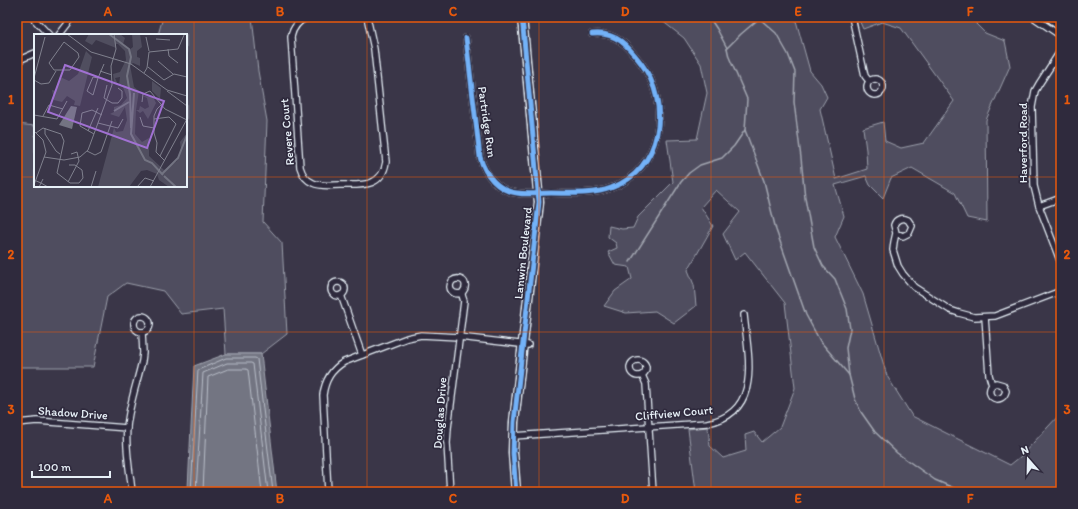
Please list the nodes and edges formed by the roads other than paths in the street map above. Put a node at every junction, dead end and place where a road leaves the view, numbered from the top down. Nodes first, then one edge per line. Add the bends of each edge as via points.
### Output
1 (32, 17) edge
2 (73, 17) edge
3 (308, 17) edge
4 (367, 17) edge
5 (522, 17) edge
6 (527, 17) edge
7 (852, 17) edge
8 (1033, 17) edge
9 (1047, 17) edge
10 (1061, 27) edge
11 (48, 34) edge
12 (60, 34) edge
13 (592, 34) dead end
14 (1061, 36) edge
15 (466, 38) dead end
16 (1061, 50) edge
17 (34, 53) edge
18 (17, 61) edge
19 (869, 81) dead end
20 (542, 193) junction
21 (1061, 198) edge
22 (1039, 206) junction
23 (896, 233) dead end
24 (1061, 262) edge
25 (1061, 291) edge
26 (462, 293) dead end
27 (341, 295) dead end
28 (744, 315) dead end
29 (985, 317) junction
30 (142, 332) dead end
31 (459, 337) junction
32 (526, 345) junction
33 (362, 355) junction
34 (642, 375) dead end
35 (992, 385) dead end
36 (17, 423) edge
37 (649, 427) junction
38 (127, 428) junction
39 (516, 436) junction
40 (132, 492) edge
41 (328, 492) edge
42 (450, 492) edge
43 (516, 492) edge
44 (520, 492) edge
45 (653, 492) edge

1 - 11 street
2 - 12 street
3 - 4 street, Revere Court via 298,23 291,38 299,159 304,176 320,186 370,184 380,177 386,167 374,49
5 - 20 street, Lanwin Boulevard
6 - 20 street, Lanwin Boulevard
7 - 19 street via 865,76
8 - 14 street
9 - 10 street
13 - 20 street, Partridge Run via 602,33 617,39 632,52 650,77 657,98 659,119 656,138 651,153 643,165 620,184 592,193
15 - 20 street, Partridge Run via 482,164 491,178 504,189 517,193
16 - 22 street, Haverford Road via 1039,84 1032,107 1033,180
17 - 18 street
20 - 32 street, Lanwin Boulevard via 542,227
21 - 22 street
22 - 24 street, Haverford Road
23 - 29 street via 895,258 914,287 950,310 966,316
25 - 29 street via 1003,314
26 - 31 street, Douglas Drive via 464,300
27 - 33 street
28 - 37 street, Cliffview Court via 749,380 746,394 739,406 728,416 715,421
29 - 35 street
30 - 38 street via 142,361
31 - 32 street
31 - 33 street via 413,336
31 - 42 street, Douglas Drive via 447,442
32 - 39 street, Lanwin Boulevard
33 - 41 street via 338,366 328,376 323,389
34 - 37 street via 646,384
36 - 38 street, Shadow Drive via 37,421
37 - 39 street, Cliffview Court
37 - 45 street
38 - 40 street
39 - 43 street, Lanwin Boulevard
39 - 44 street, Lanwin Boulevard

